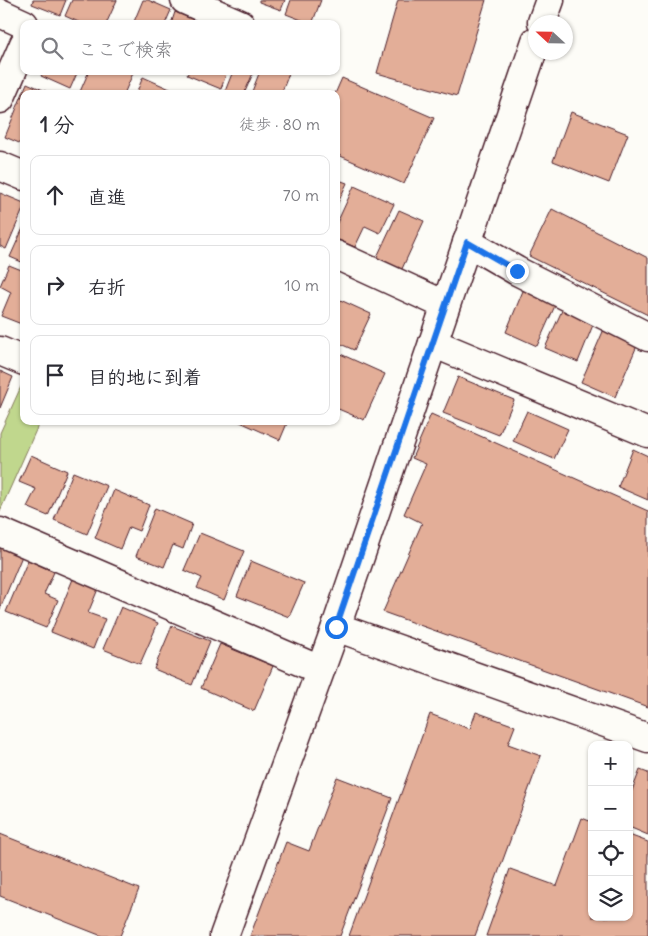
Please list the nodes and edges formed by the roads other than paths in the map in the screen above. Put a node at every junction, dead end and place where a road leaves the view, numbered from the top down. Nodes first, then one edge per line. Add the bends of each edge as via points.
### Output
1 (185, 0) edge
2 (550, 0) edge
3 (0, 13) edge
4 (545, 15) edge
5 (231, 20) edge
6 (20, 22) edge
7 (20, 53) edge
8 (529, 60) edge
9 (0, 99) edge
10 (0, 166) edge
11 (20, 174) edge
12 (467, 242) junction
13 (340, 258) edge
14 (446, 304) junction
15 (648, 338) edge
16 (433, 343) junction
17 (0, 351) edge
18 (20, 359) edge
19 (648, 432) edge
20 (0, 532) edge
21 (336, 627) junction
22 (320, 670) junction
23 (648, 738) edge
24 (224, 936) edge

1 - 5 street
2 - 4 street
3 - 6 street
7 - 9 street
8 - 12 street
10 - 11 street
12 - 14 street
12 - 15 street
13 - 14 street
14 - 16 street
16 - 19 street
16 - 21 street
17 - 18 street
20 - 22 street
21 - 22 street
21 - 23 street
22 - 24 street

